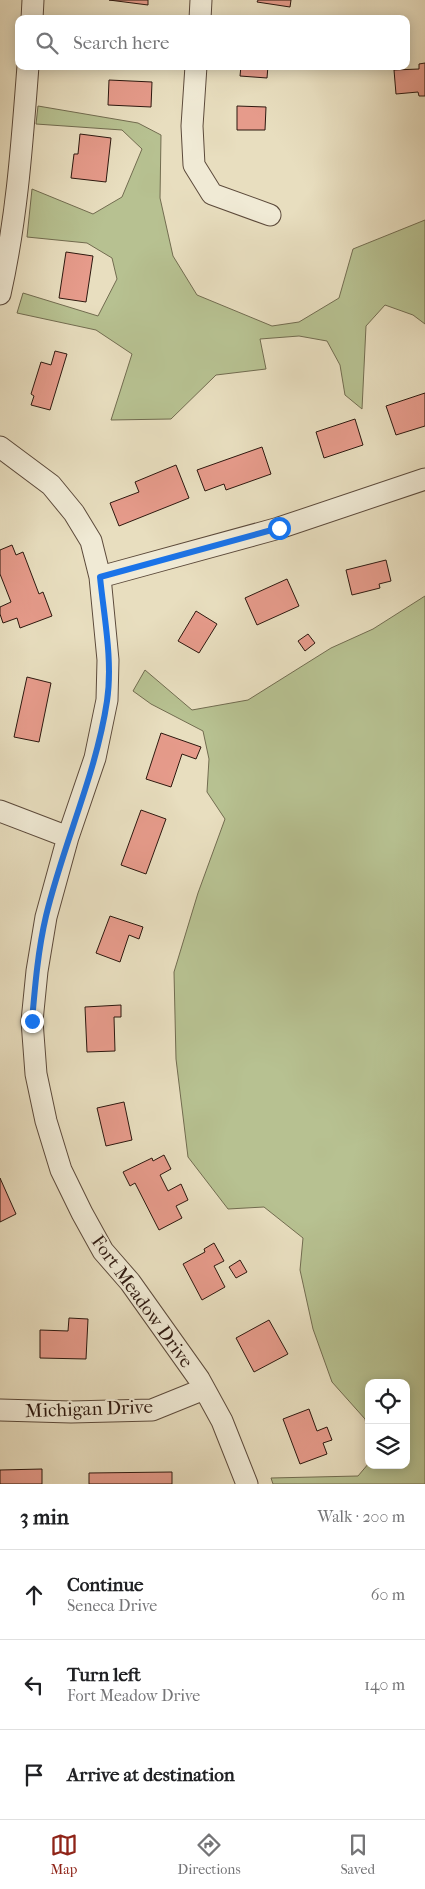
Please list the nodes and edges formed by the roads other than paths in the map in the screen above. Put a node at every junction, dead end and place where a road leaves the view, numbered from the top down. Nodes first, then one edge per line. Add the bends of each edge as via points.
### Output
1 (33, 0) edge
2 (201, 0) edge
3 (32, 15) edge
4 (200, 15) edge
5 (28, 70) edge
6 (196, 70) edge
7 (270, 215) dead end
8 (0, 294) edge
9 (0, 447) edge
10 (425, 479) edge
11 (100, 577) junction
12 (0, 811) edge
13 (68, 838) junction
14 (204, 1389) junction
15 (0, 1410) edge
16 (247, 1484) edge

1 - 3 street
2 - 4 street
5 - 8 street via 12,239
6 - 7 street via 192,126 194,165 212,194
9 - 11 street, Fort Meadow Drive via 51,486 74,513 91,541
10 - 11 street via 279,528
11 - 13 street, Fort Meadow Drive via 108,660 107,700 95,758
12 - 13 street
13 - 14 street, Fort Meadow Drive via 46,917 32,1021 36,1074 46,1121 61,1170 103,1251 130,1282
14 - 15 street, Michigan Drive via 152,1410
14 - 16 street, Fort Meadow Drive via 222,1421

